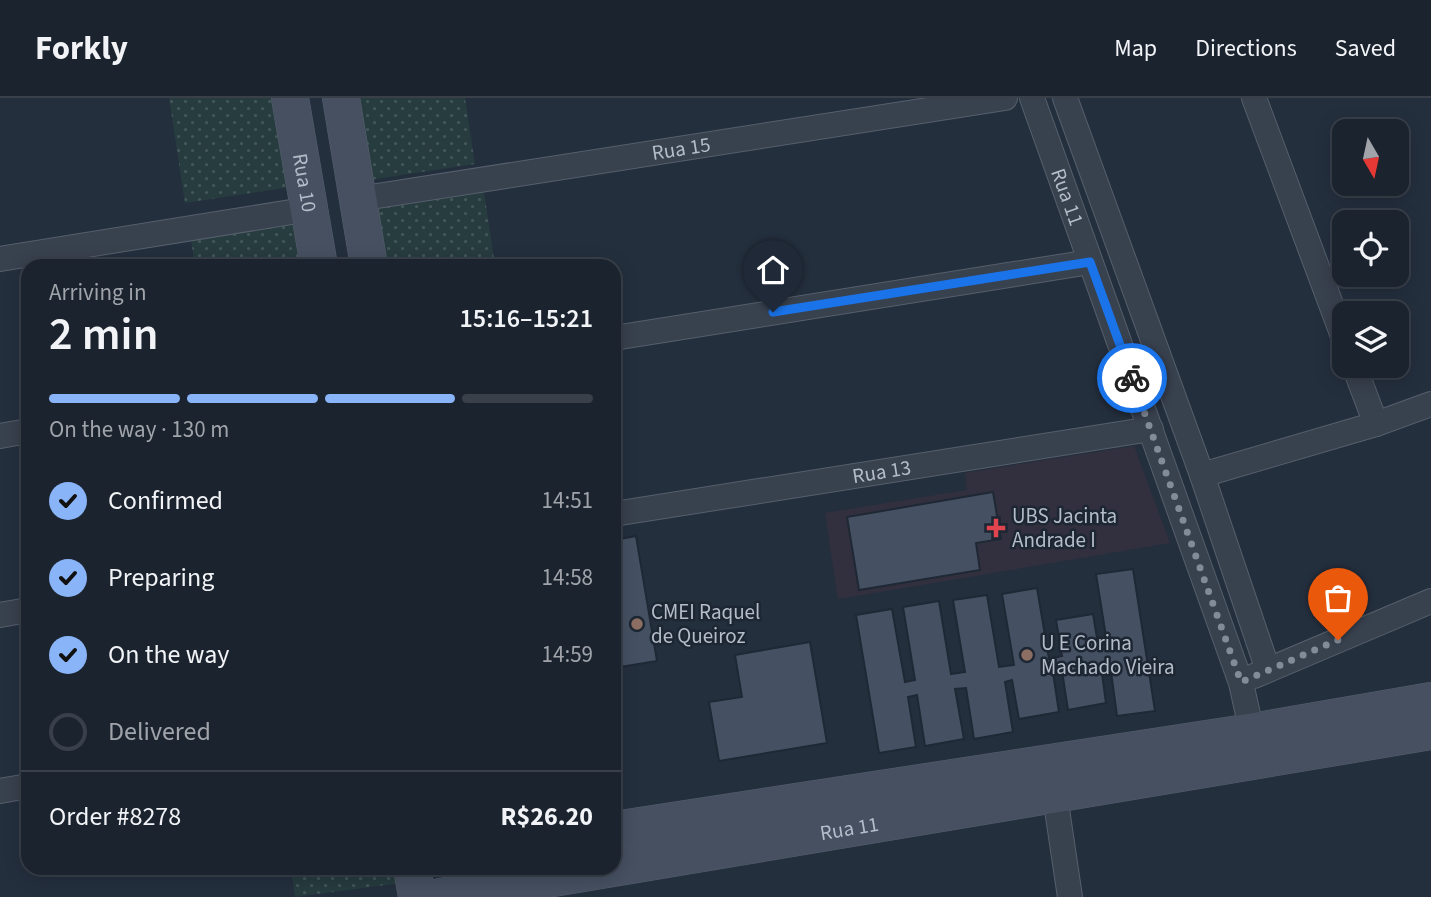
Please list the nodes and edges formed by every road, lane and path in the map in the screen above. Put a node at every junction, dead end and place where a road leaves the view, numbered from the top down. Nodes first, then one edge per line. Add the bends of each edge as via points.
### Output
1 (290, 98) edge
2 (341, 98) edge
3 (1005, 98) edge
4 (1032, 98) edge
5 (1065, 98) edge
6 (1254, 98) edge
7 (358, 199) junction
8 (310, 209) junction
9 (0, 259) edge
10 (318, 259) edge
11 (368, 259) edge
12 (1090, 262) junction
13 (1332, 307) edge
14 (621, 337) edge
15 (1359, 378) edge
16 (1431, 404) edge
17 (1376, 424) junction
18 (1151, 429) junction
19 (21, 432) edge
20 (0, 436) edge
21 (1202, 475) junction
22 (621, 513) edge
23 (1431, 601) edge
24 (21, 611) edge
25 (0, 615) edge
26 (1268, 670) junction
27 (1241, 682) junction
28 (1431, 701) edge
29 (1431, 731) edge
30 (1255, 746) junction
31 (21, 787) edge
32 (0, 791) edge
33 (1055, 796) junction
34 (621, 829) edge
35 (621, 863) edge
36 (413, 875) edge
37 (547, 875) edge
38 (457, 889) edge
39 (417, 897) edge
40 (1070, 897) edge

1 - 8 main road, Rua 10
2 - 7 main road
3 - 7 street, Rua 15
4 - 12 street, Rua 11
5 - 21 street
6 - 13 street
7 - 11 main road
8 - 9 street
8 - 10 main road, Rua 10
12 - 14 street
12 - 18 street, Rua 11
15 - 17 street
16 - 17 street
17 - 21 street
18 - 22 street, Rua 13
18 - 27 street, Rua 11
19 - 20 street
21 - 26 street
23 - 26 street
24 - 25 street
26 - 27 street
27 - 30 street, Rua 11
28 - 30 main road, Rua 11
29 - 30 main road, Rua 11
30 - 33 main road, Rua 11
30 - 34 main road, Rua 11
31 - 32 street
33 - 35 main road, Rua 11
33 - 40 street
36 - 39 main road
37 - 38 main road, Rua 11

